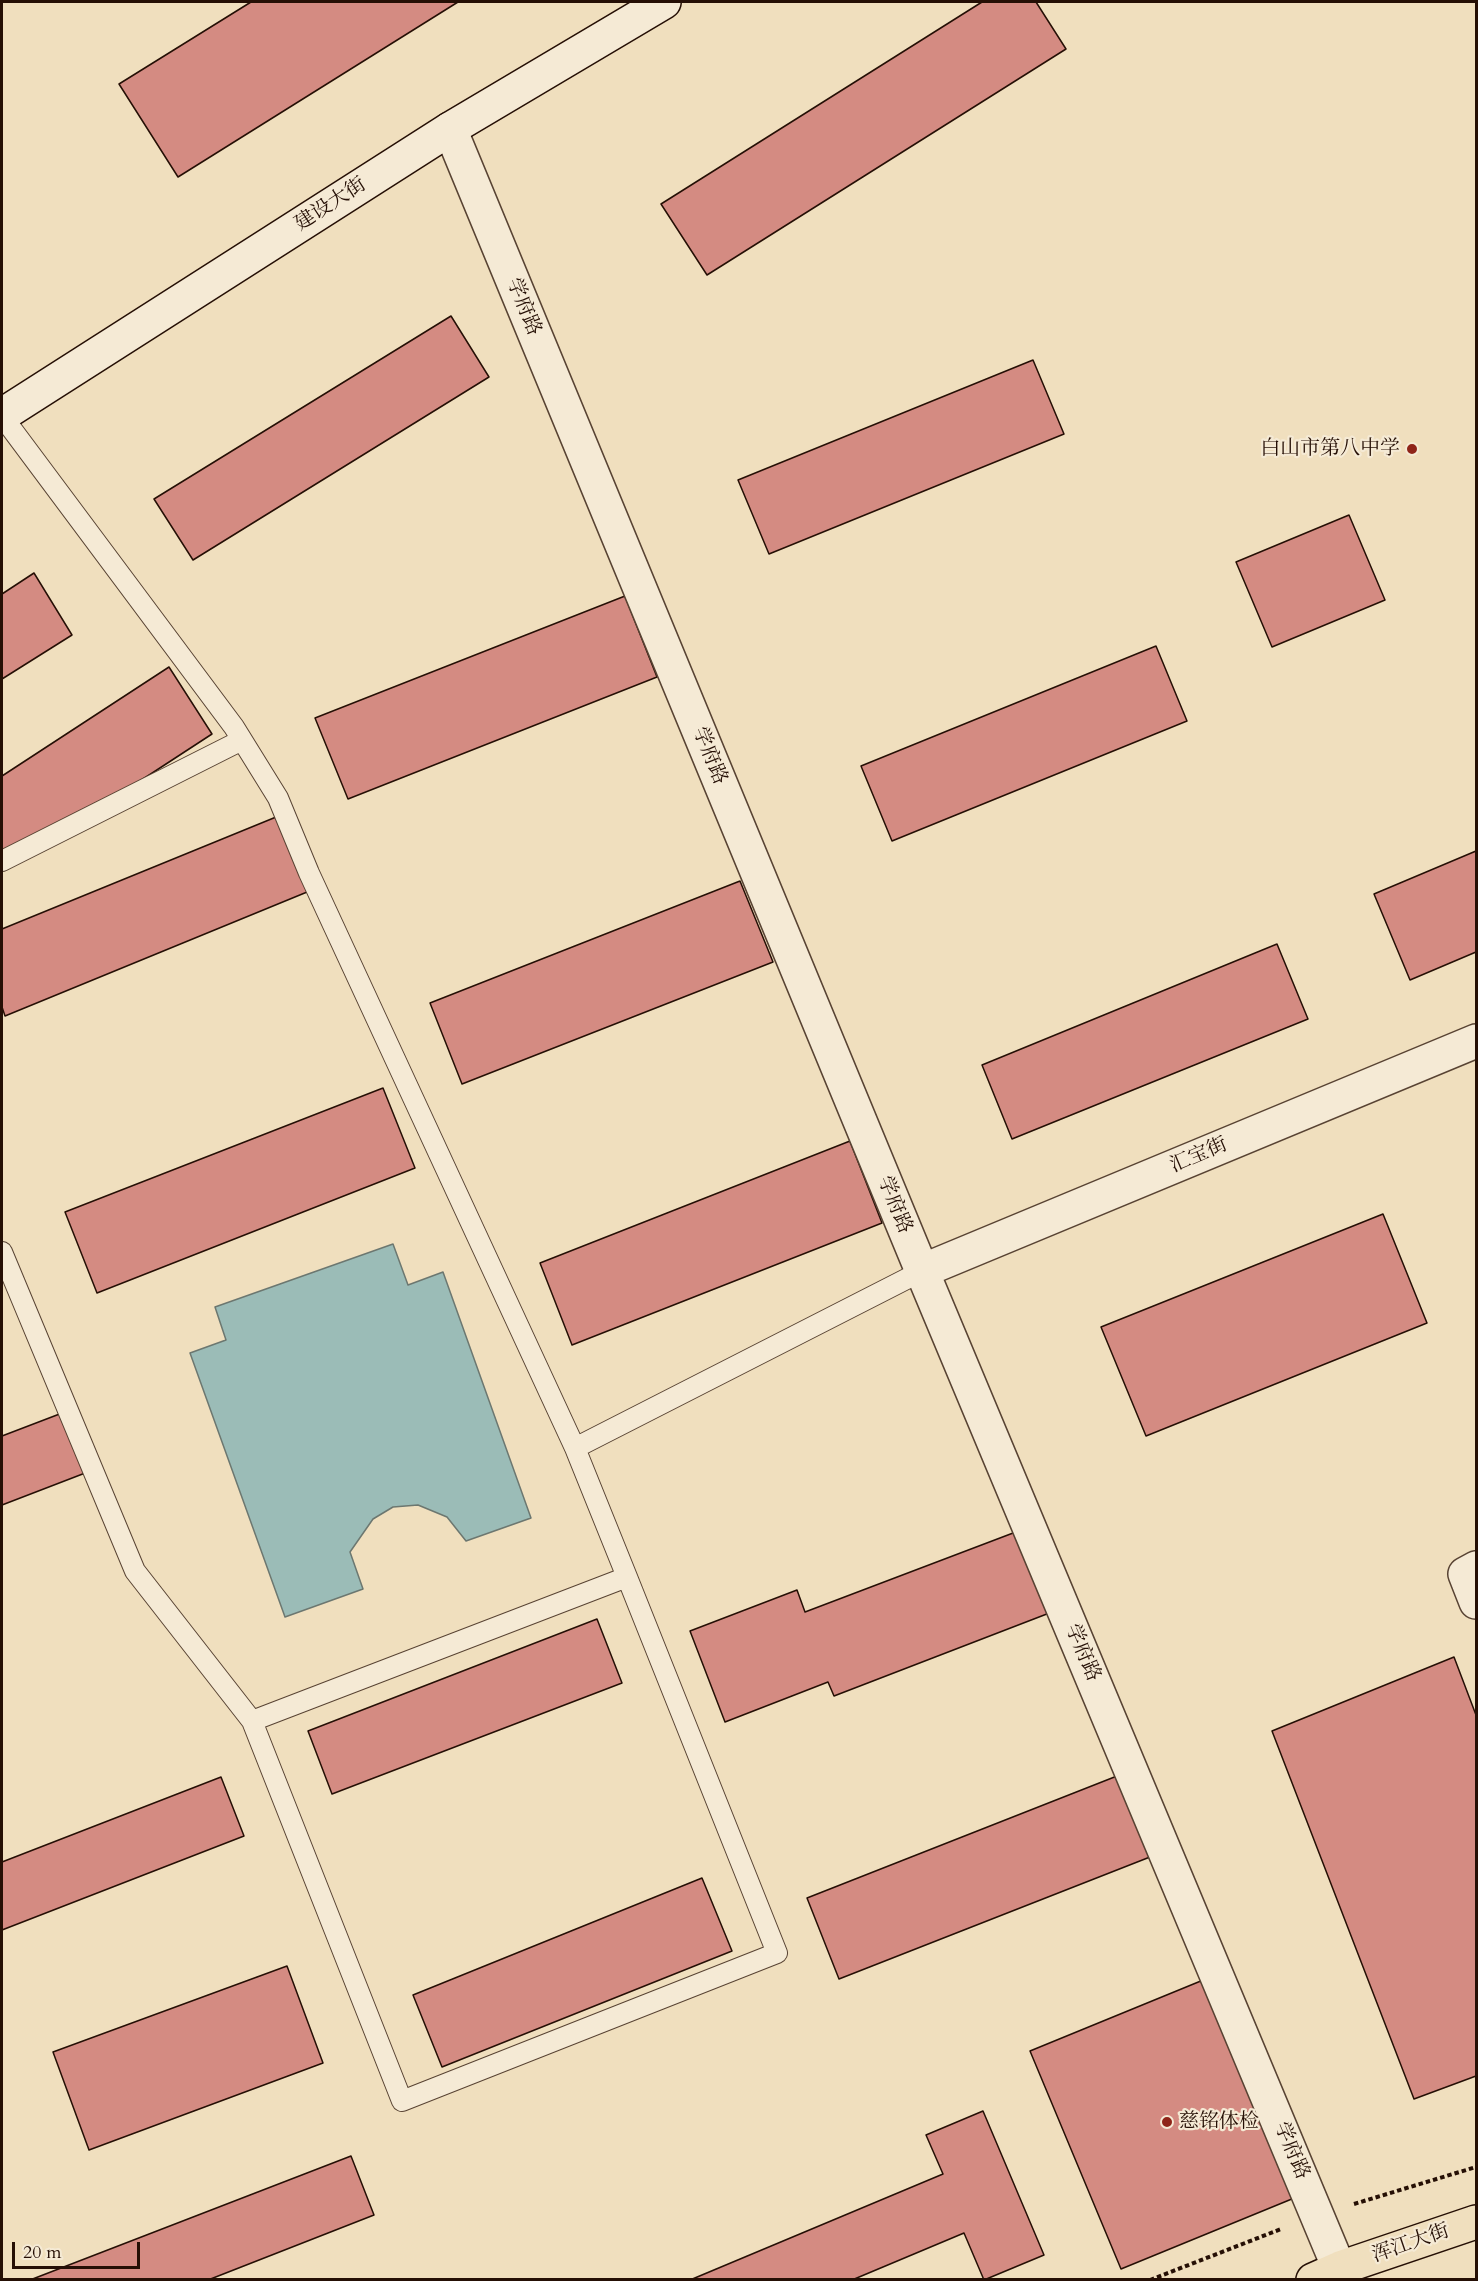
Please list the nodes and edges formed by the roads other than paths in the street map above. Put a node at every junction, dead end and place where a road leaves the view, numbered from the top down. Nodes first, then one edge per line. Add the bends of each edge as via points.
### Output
1 (664, 2) edge
2 (450, 129) junction
3 (2, 416) edge
4 (242, 740) junction
5 (2, 861) edge
6 (1476, 1041) edge
7 (2, 1252) edge
8 (922, 1271) junction
9 (575, 1448) junction
10 (1476, 1568) edge
11 (627, 1577) junction
12 (1476, 1602) edge
13 (252, 1721) junction
14 (1476, 2222) edge
15 (1333, 2276) edge

1 - 2 street, 建设大街
2 - 3 street, 建设大街
2 - 8 street, 学府路
3 - 4 lane
4 - 5 lane
4 - 9 lane via 278,798
6 - 8 street, 汇宝街
7 - 13 lane via 135,1571
8 - 9 lane
8 - 15 street, 学府路
9 - 11 lane
10 - 12 street via 1465,1574
11 - 13 lane
11 - 13 lane via 777,1953 402,2101
14 - 15 main road, 浑江大街

